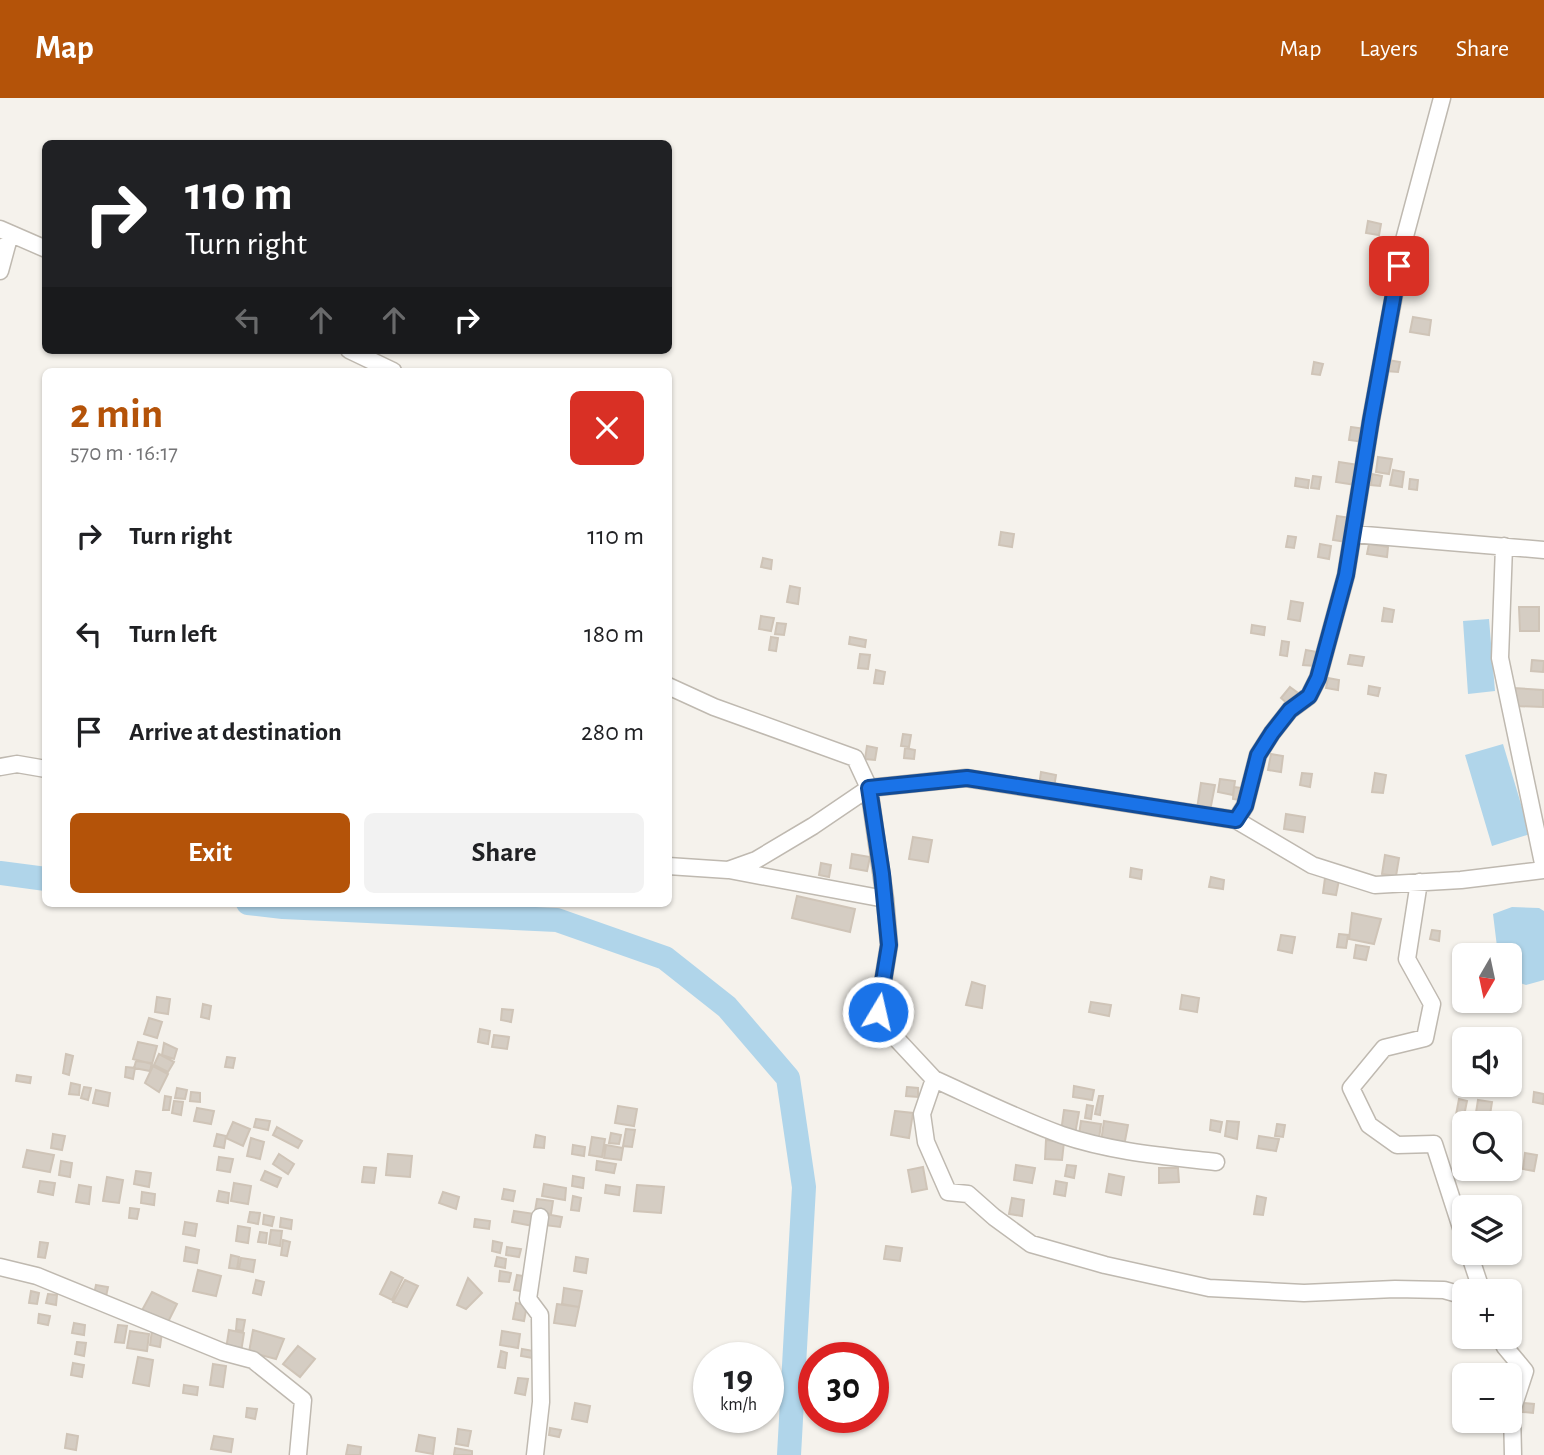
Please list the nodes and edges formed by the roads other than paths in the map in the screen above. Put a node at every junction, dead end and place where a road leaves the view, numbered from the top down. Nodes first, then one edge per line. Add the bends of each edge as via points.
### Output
1 (1442, 98) edge
2 (5, 232) edge
3 (42, 247) edge
4 (0, 271) edge
5 (357, 354) edge
6 (387, 368) edge
7 (1353, 534) junction
8 (1503, 546) junction
9 (1544, 550) edge
10 (672, 688) edge
11 (0, 767) edge
12 (42, 768) edge
13 (869, 788) junction
14 (1236, 820) junction
15 (672, 866) edge
16 (1544, 869) edge
17 (728, 870) junction
18 (1419, 882) junction
19 (885, 899) junction
20 (934, 1079) junction
21 (1216, 1162) dead end
22 (1452, 1200) edge
23 (540, 1217) dead end
24 (0, 1267) edge
25 (1452, 1292) edge
26 (1506, 1349) edge
27 (298, 1455) edge
28 (535, 1455) edge
29 (1513, 1455) edge

1 - 7 street via 1404,240
2 - 3 street
2 - 4 street
5 - 6 street
7 - 8 street
7 - 14 street via 1318,678 1309,696 1290,710 1258,755 1245,806
8 - 9 street
8 - 16 street via 1500,658
10 - 13 street via 855,758
11 - 12 street via 17,764
13 - 14 street via 967,778
13 - 17 street via 756,860
13 - 19 street
14 - 18 street via 1312,866 1375,885
15 - 17 street
16 - 18 street
17 - 19 street
18 - 22 street via 1406,959 1432,1004 1425,1038 1384,1048 1351,1088 1369,1125 1397,1145 1434,1144
19 - 20 street via 889,945 878,1012
20 - 21 street via 1064,1135 1138,1154
20 - 25 street via 922,1114 926,1142 948,1192 968,1194 1031,1244 1209,1288
23 - 28 street via 528,1298 540,1315 541,1402
24 - 27 street via 37,1276 253,1360 303,1400
26 - 29 street via 1525,1371 1512,1411

